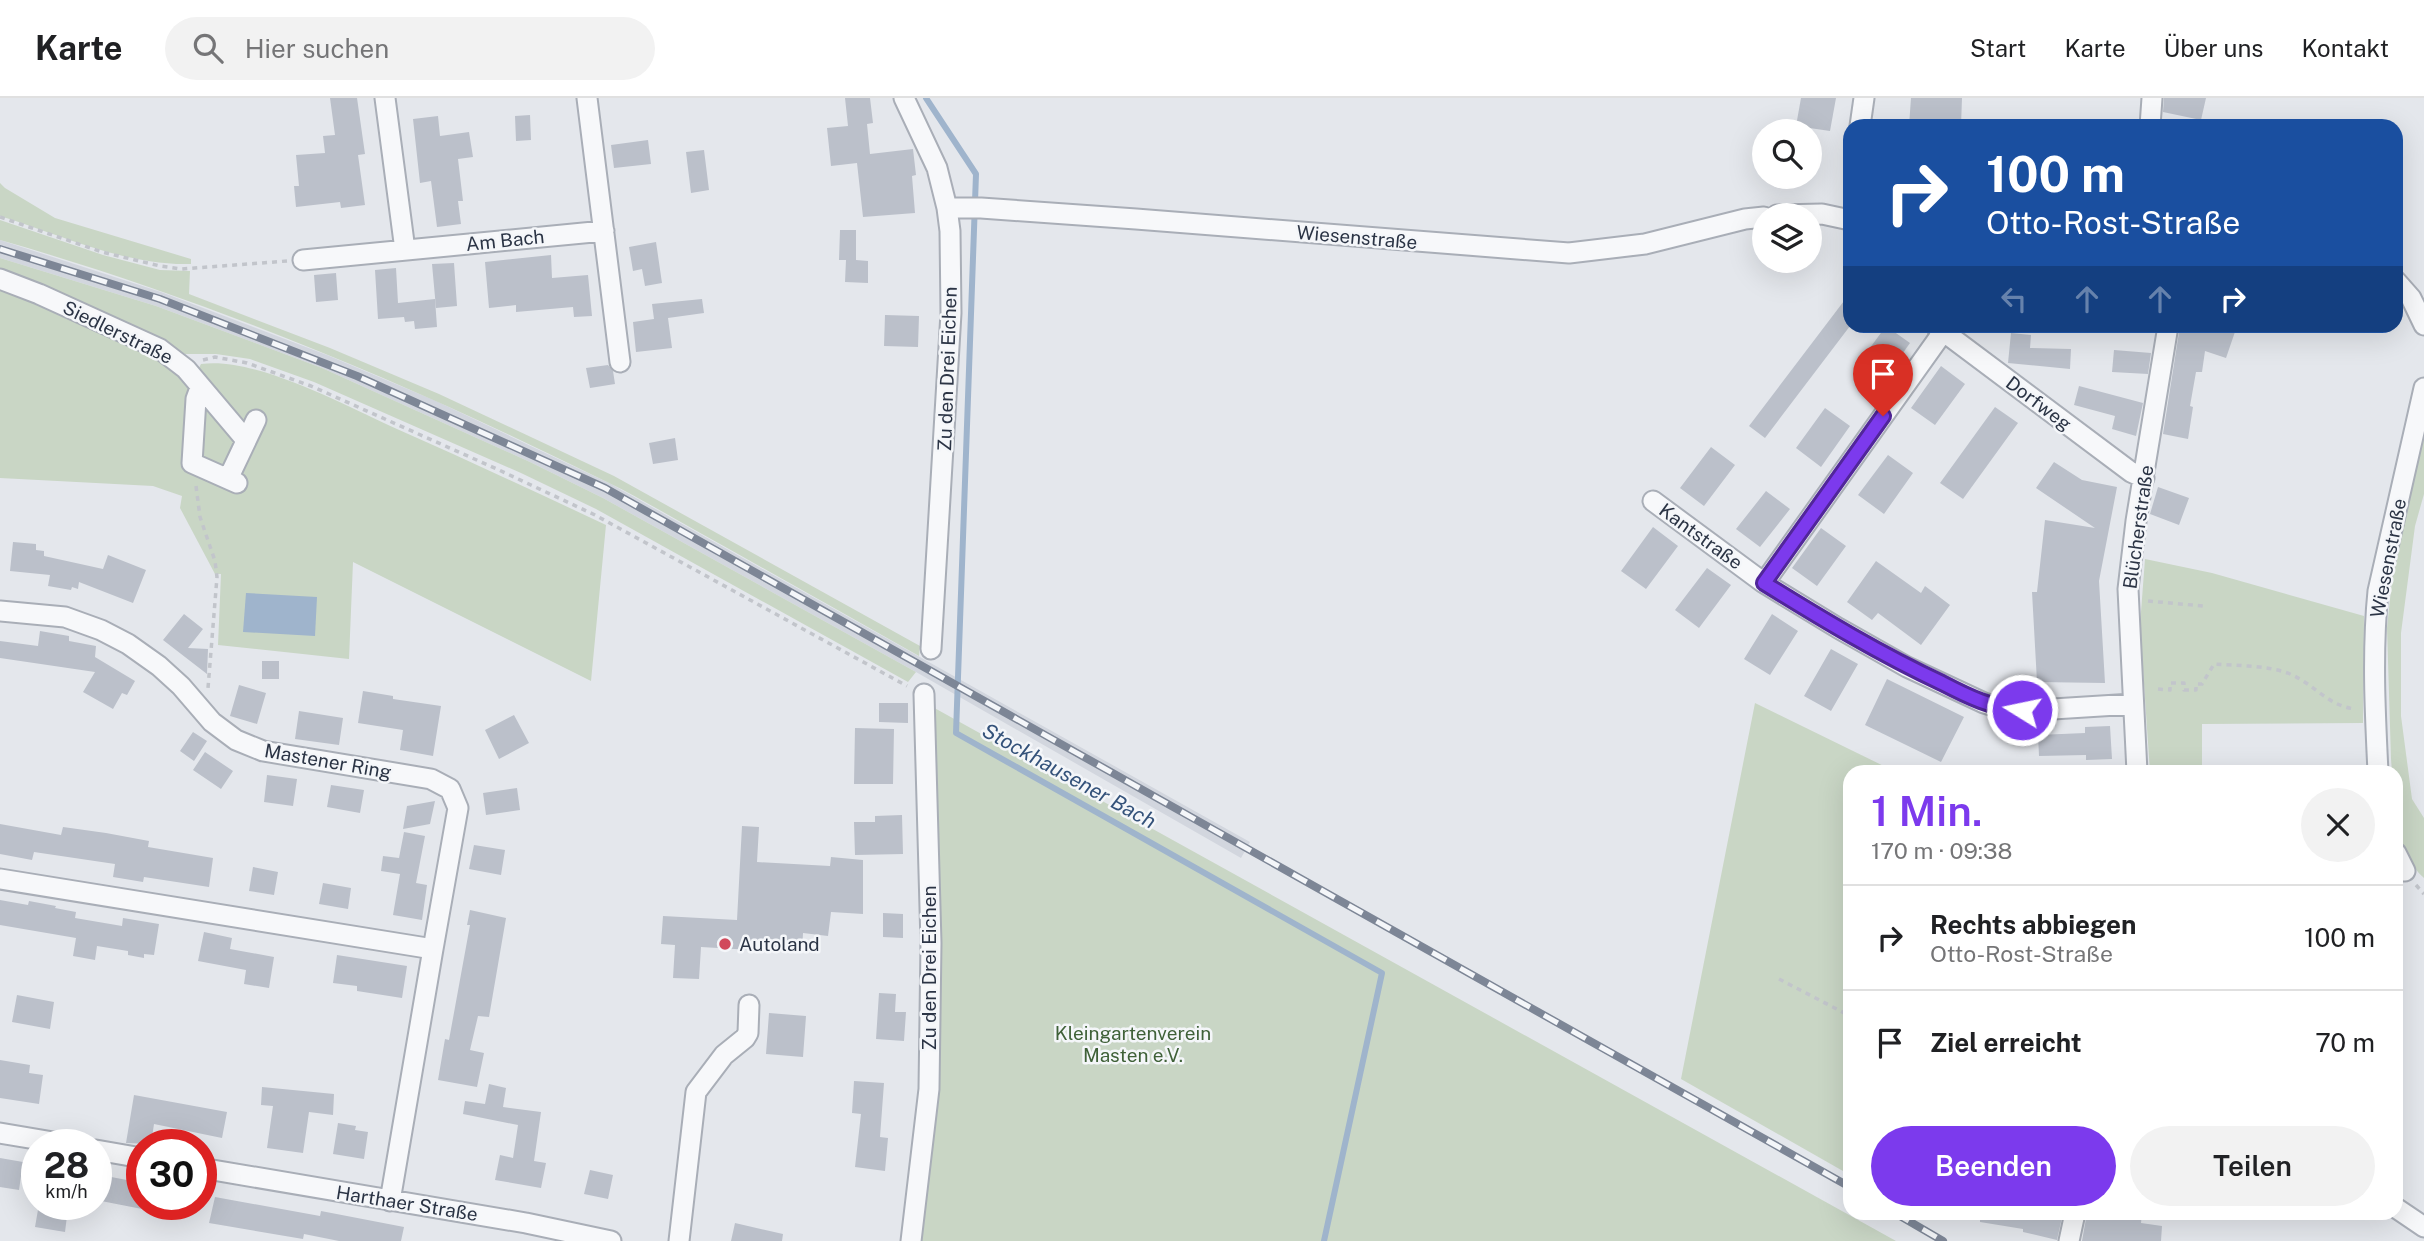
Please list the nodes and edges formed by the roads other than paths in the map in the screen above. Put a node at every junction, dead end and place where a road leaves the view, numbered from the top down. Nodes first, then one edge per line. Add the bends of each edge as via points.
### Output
1 (385, 98) edge
2 (587, 98) edge
3 (904, 98) edge
4 (1864, 98) edge
5 (2152, 98) edge
6 (1861, 119) edge
7 (2150, 119) edge
8 (964, 208) junction
9 (1822, 214) edge
10 (1752, 218) edge
11 (1843, 218) edge
12 (604, 231) junction
13 (405, 250) junction
14 (303, 260) road end
15 (0, 279) edge
16 (2403, 289) edge
17 (2424, 325) edge
18 (1936, 333) edge
19 (1944, 333) edge
20 (2167, 333) edge
21 (620, 362) dead end
22 (200, 388) junction
23 (2424, 388) edge
24 (256, 420) dead end
25 (246, 440) junction
26 (2144, 478) junction
27 (1653, 501) dead end
28 (1764, 583) junction
29 (0, 611) edge
30 (931, 649) dead end
31 (924, 694) road end
32 (2133, 704) junction
33 (2137, 765) edge
34 (2378, 765) edge
35 (2403, 868) edge
36 (2405, 872) dead end
37 (0, 879) edge
38 (433, 949) junction
39 (749, 1005) dead end
40 (0, 1133) edge
41 (21, 1137) edge
42 (217, 1171) edge
43 (390, 1201) junction
44 (2403, 1213) edge
45 (2073, 1220) edge
46 (2424, 1227) edge
47 (611, 1241) edge
48 (679, 1241) edge
49 (911, 1241) edge
50 (2069, 1241) edge

1 - 13 street
2 - 12 street
3 - 8 street, Zu den Drei Eichen via 937,168
4 - 6 street
5 - 7 street
8 - 10 street, Wiesenstraße via 1570,253 1645,244
8 - 30 street, Zu den Drei Eichen via 951,313
9 - 11 street
12 - 13 street, Am Bach
12 - 21 street
13 - 14 street
15 - 22 street, Siedlerstraße via 160,349 186,369
16 - 17 street
18 - 28 street
19 - 26 street, Dorfweg
20 - 26 street, Blücherstraße
22 - 25 street, Siedlerstraße
22 - 25 street via 192,463 232,481
23 - 34 street, Wiesenstraße via 2378,591 2374,709
24 - 25 street
26 - 32 street, Blücherstraße via 2128,589
27 - 28 street, Kantstraße
28 - 32 street, Kantstraße via 1907,667 1983,703 2007,710
29 - 38 street, Mastener Ring via 65,617 128,644 159,666 212,722 236,740 263,751 431,779 450,789 458,808
31 - 49 street, Zu den Drei Eichen via 931,943 929,1089
32 - 33 street, Blücherstraße
35 - 36 street
37 - 38 street
38 - 43 street, Mastener Ring
39 - 48 street via 745,1038 724,1055 696,1092
40 - 41 street
42 - 43 street, Harthaer Straße
43 - 47 street, Harthaer Straße
44 - 46 street
45 - 50 street

